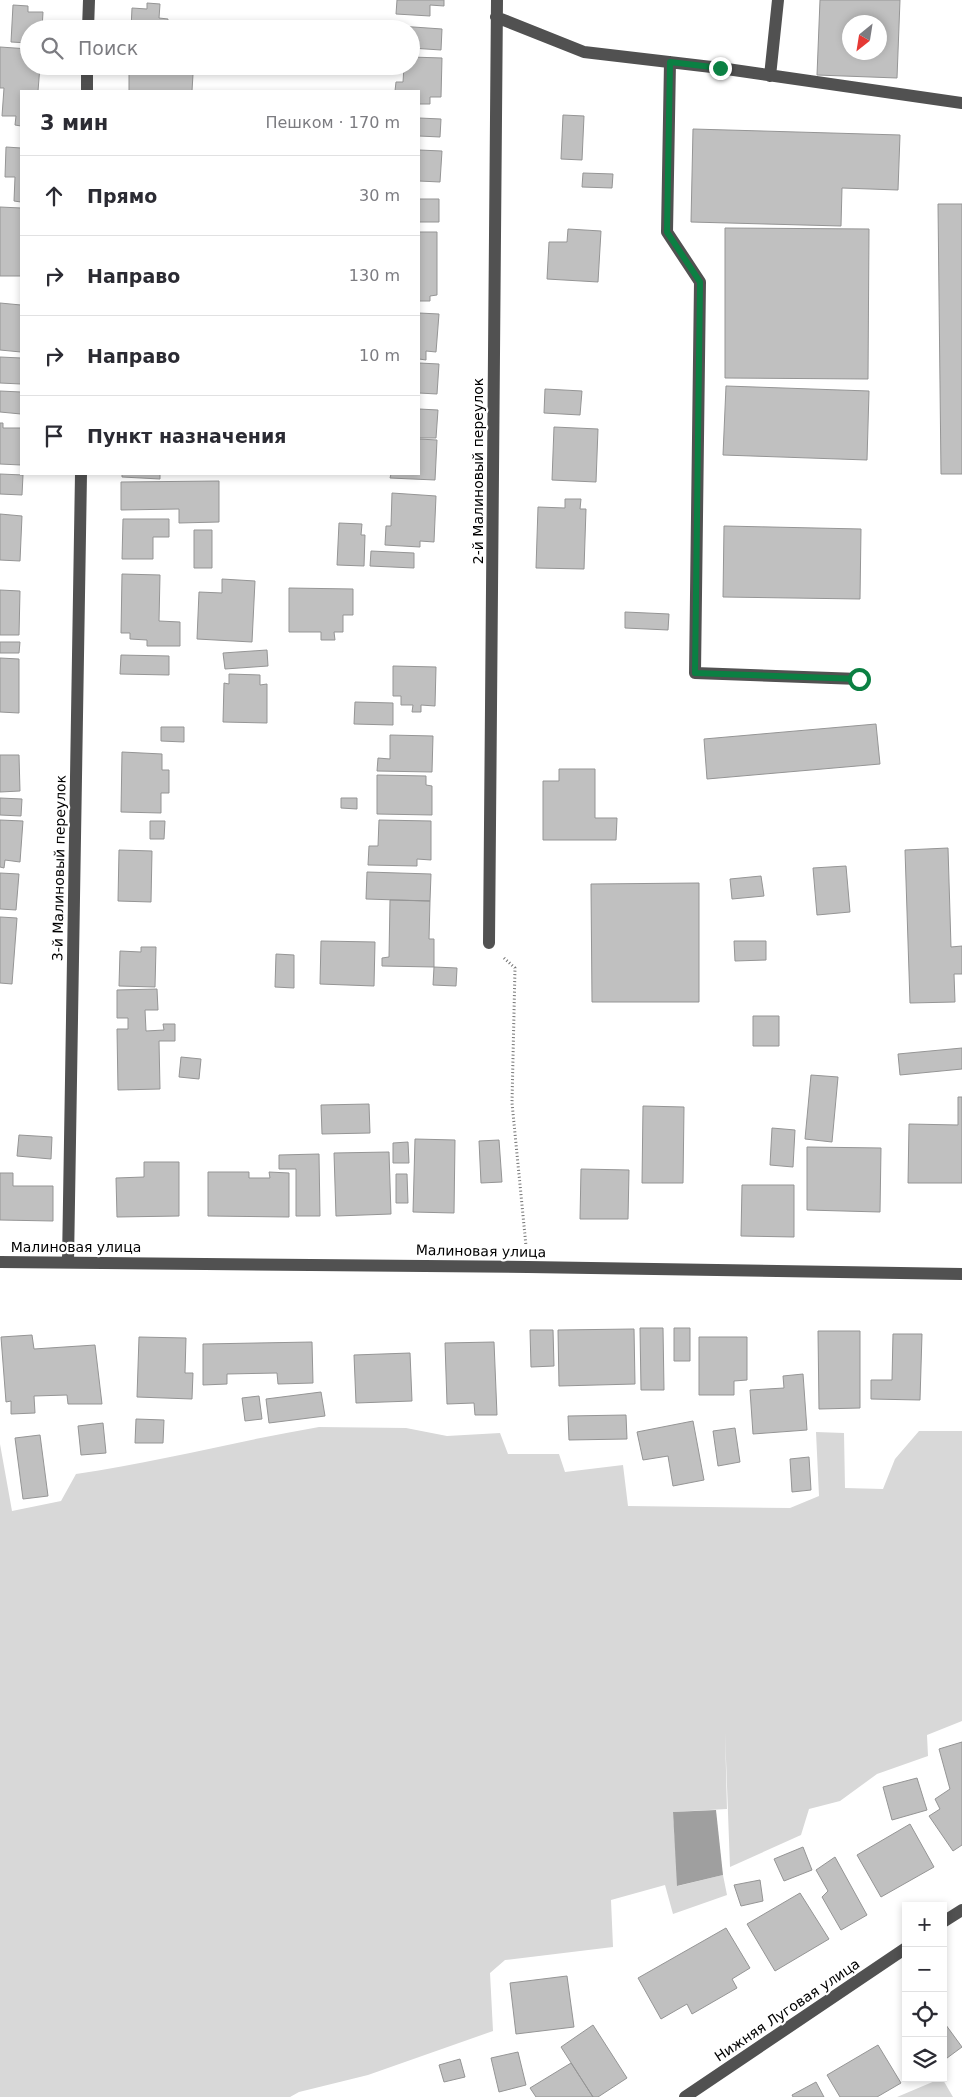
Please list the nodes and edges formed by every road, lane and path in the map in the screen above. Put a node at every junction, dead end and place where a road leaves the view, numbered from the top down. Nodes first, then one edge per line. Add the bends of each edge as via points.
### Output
1 (88, 0) edge
2 (497, 0) edge
3 (778, 0) edge
4 (496, 17) junction
5 (88, 20) edge
6 (670, 62) junction
7 (88, 75) edge
8 (770, 76) junction
9 (87, 90) edge
10 (962, 103) edge
11 (81, 475) edge
12 (859, 679) dead end
13 (489, 943) joint
14 (0, 1262) edge
15 (68, 1262) junction
16 (528, 1267) junction
17 (962, 1274) edge
18 (962, 1910) edge
19 (947, 1919) edge
20 (902, 1951) edge
21 (685, 2097) edge

1 - 5 street
2 - 4 street, 2-й Малиновый переулок
3 - 8 street
4 - 6 street via 584,52
4 - 13 street, 2-й Малиновый переулок
6 - 8 street
6 - 12 street via 667,232 700,282 695,673
7 - 9 street
8 - 10 street
11 - 15 street, 3-й Малиновый переулок
13 - 16 path via 515,968 512,1103
14 - 15 street, Малиновая улица
15 - 16 street, Малиновая улица
16 - 17 street, Малиновая улица
18 - 19 street
20 - 21 street, Нижняя Луговая улица

